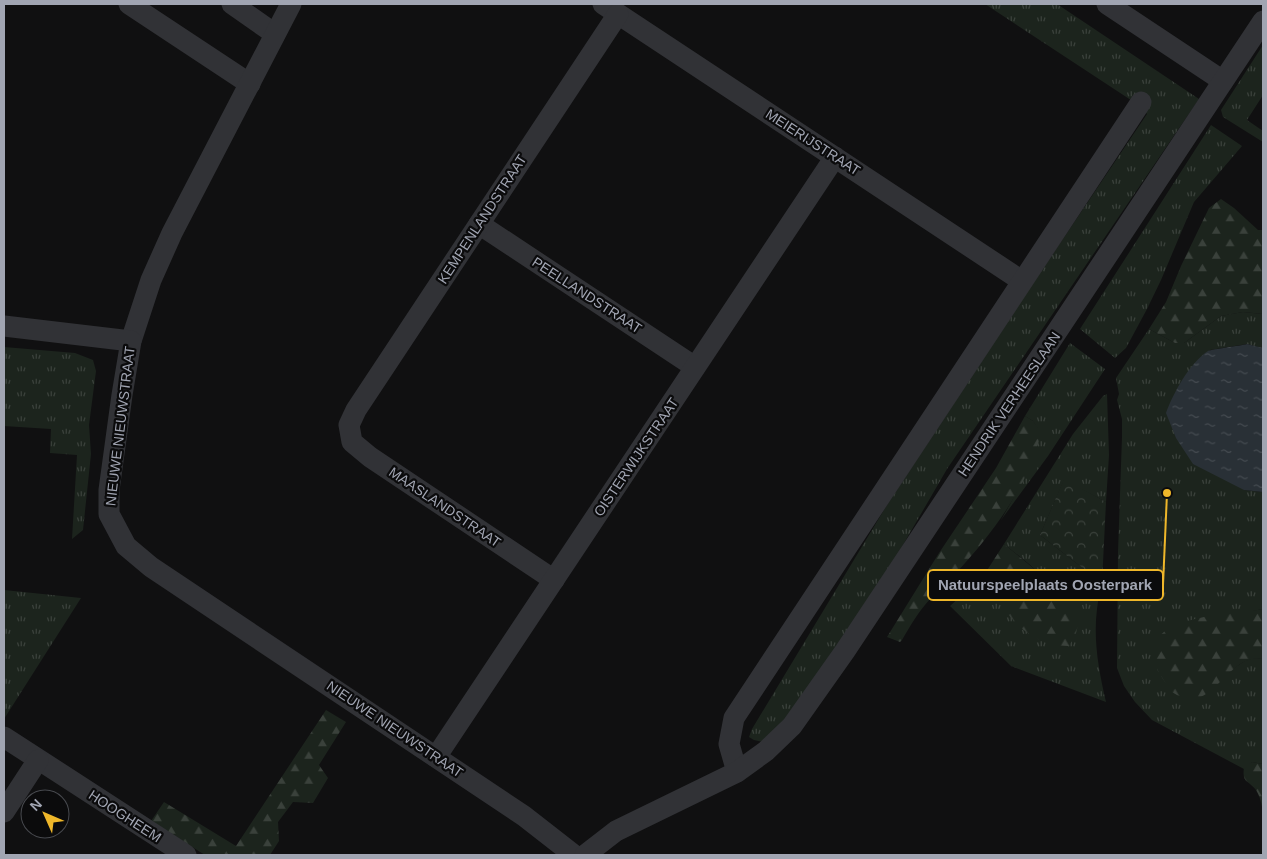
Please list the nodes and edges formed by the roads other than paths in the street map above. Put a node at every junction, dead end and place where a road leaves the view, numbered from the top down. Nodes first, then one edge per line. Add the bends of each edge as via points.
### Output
1 (129, 4) edge
2 (232, 4) edge
3 (290, 4) edge
4 (1107, 4) edge
5 (610, 9) edge
6 (1263, 21) edge
7 (275, 34) junction
8 (1223, 81) junction
9 (250, 84) junction
10 (1141, 102) dead end
11 (835, 157) junction
12 (479, 224) junction
13 (1022, 281) junction
14 (4, 326) edge
15 (131, 341) junction
16 (696, 367) junction
17 (348, 425) joint
18 (554, 580) junction
19 (4, 737) edge
20 (436, 757) junction
21 (38, 760) junction
22 (737, 772) junction
23 (4, 812) edge
24 (186, 855) edge
25 (574, 855) edge
26 (585, 855) edge

1 - 9 street
2 - 7 street
3 - 7 street, NIEUWE NIEUWSTRAAT
4 - 8 street
5 - 11 street, MEIERIJSTRAAT
5 - 12 street, KEMPENLANDSTRAAT
6 - 8 street, HENDRIK VERHEESLAAN
7 - 9 street, NIEUWE NIEUWSTRAAT
8 - 22 street, HENDRIK VERHEESLAAN via 792,726 766,752
9 - 15 street, NIEUWE NIEUWSTRAAT via 172,233 151,280
10 - 13 street
11 - 13 street, MEIERIJSTRAAT
11 - 16 street, OISTERWIJKSTRAAT
12 - 16 street, PEELLANDSTRAAT
12 - 17 street, KEMPENLANDSTRAAT
13 - 22 street via 734,718 729,744
14 - 15 street
15 - 20 street, NIEUWE NIEUWSTRAAT via 109,490 109,514 126,546 150,567
16 - 18 street, OISTERWIJKSTRAAT
17 - 18 street, MAASLANDSTRAAT via 352,442 370,457
18 - 20 street, OISTERWIJKSTRAAT
19 - 21 street, HOOGHEEM
20 - 25 street, NIEUWE NIEUWSTRAAT via 524,816
21 - 23 street
21 - 24 street, HOOGHEEM
22 - 26 street, HENDRIK VERHEESLAAN via 616,831

